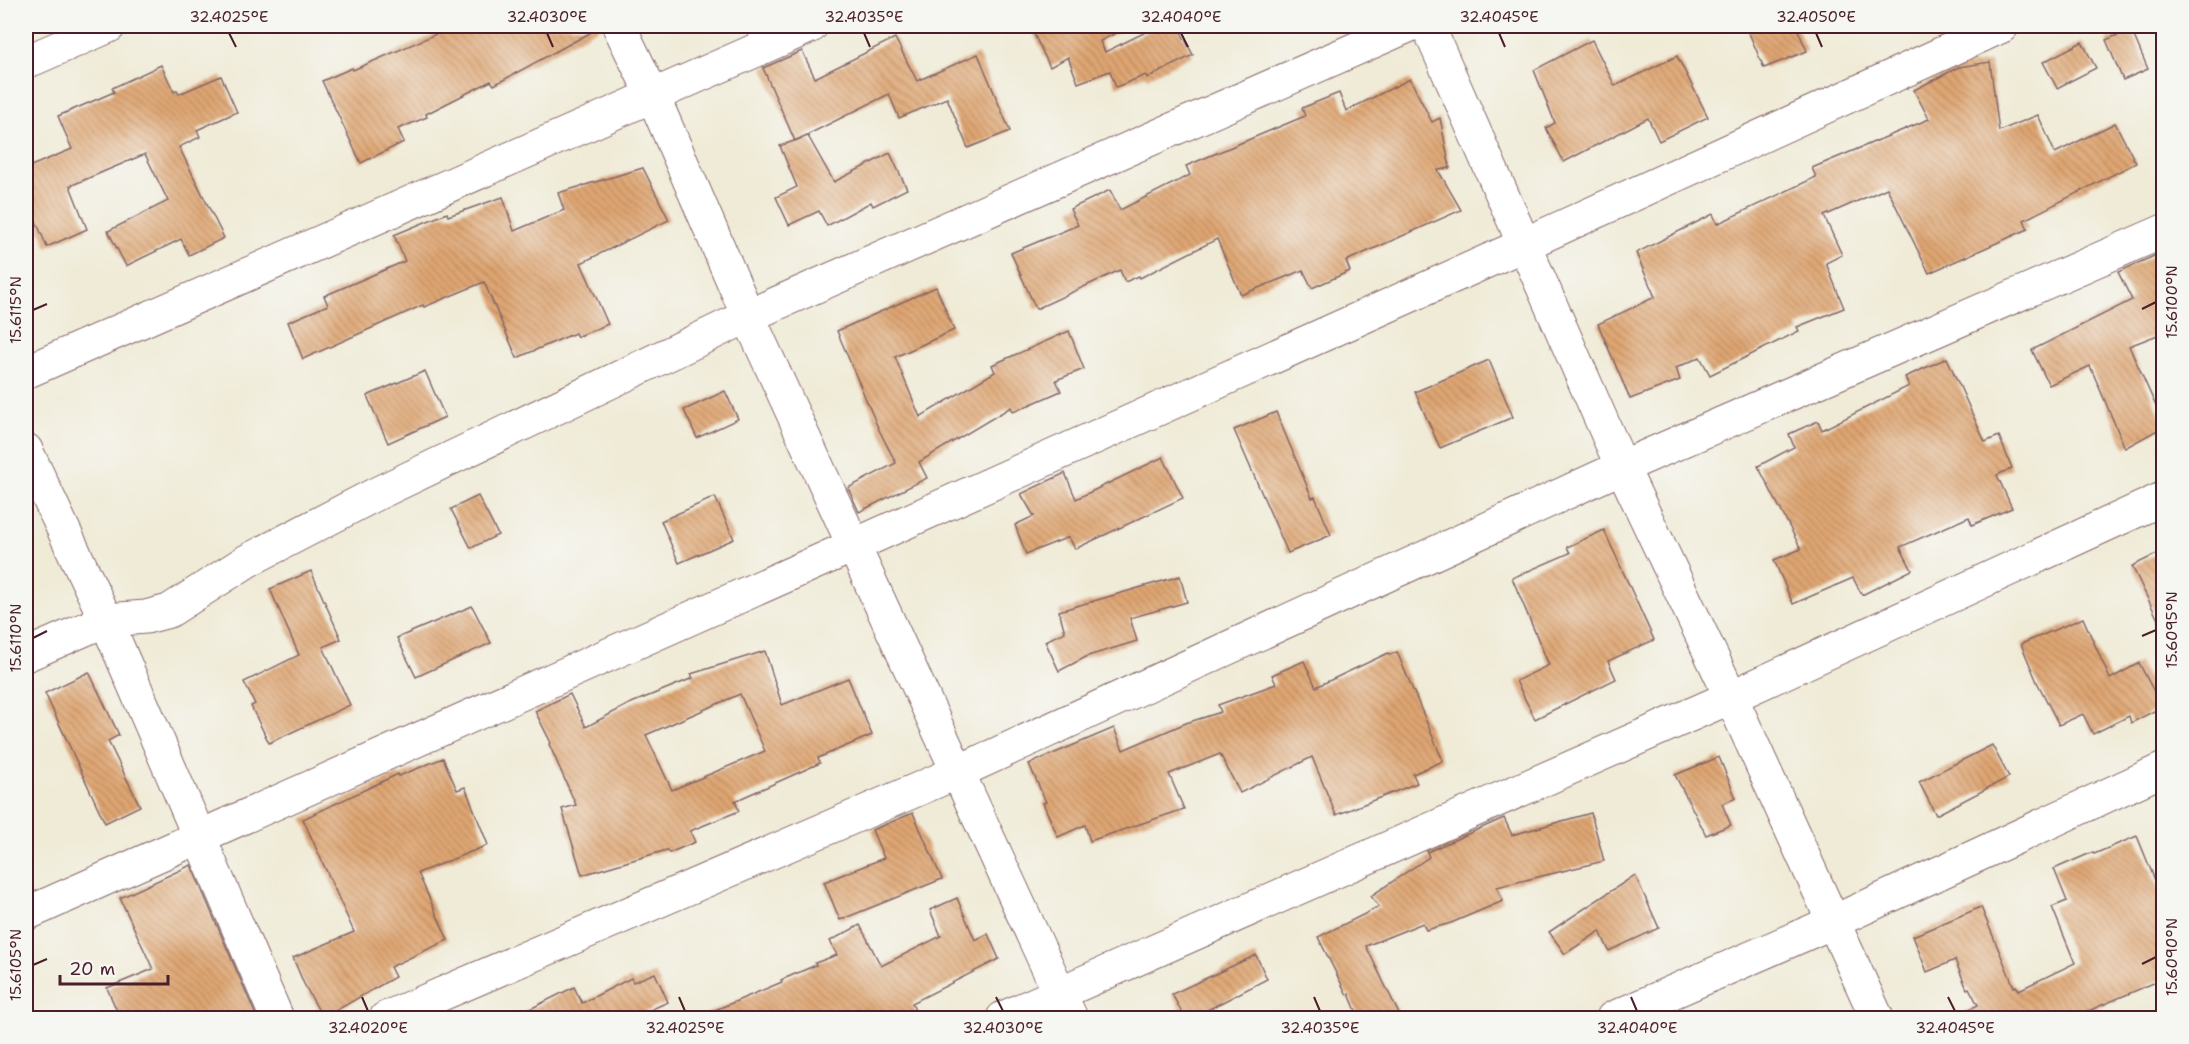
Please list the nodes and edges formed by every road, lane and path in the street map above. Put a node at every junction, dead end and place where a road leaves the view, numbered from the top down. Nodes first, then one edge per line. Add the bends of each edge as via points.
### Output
1 (109, 26) edge
2 (619, 26) edge
3 (811, 26) edge
4 (1408, 26) edge
5 (1428, 26) edge
6 (2002, 26) edge
7 (26, 62) edge
8 (653, 96) junction
9 (2163, 231) edge
10 (1523, 245) junction
11 (748, 316) junction
12 (26, 372) edge
13 (26, 450) edge
14 (1622, 467) junction
15 (2163, 498) edge
16 (855, 545) junction
17 (106, 620) junction
18 (26, 655) edge
19 (1731, 697) junction
20 (2163, 769) edge
21 (958, 772) junction
22 (198, 837) junction
23 (26, 914) edge
24 (1833, 922) junction
25 (1065, 1006) edge
26 (277, 1018) edge
27 (386, 1018) edge
28 (1003, 1018) edge
29 (1612, 1018) edge
30 (1877, 1018) edge

1 - 7 street
2 - 8 street
3 - 8 street
4 - 11 street
5 - 10 street
6 - 10 street
8 - 11 street
8 - 12 street
9 - 14 street
10 - 14 street
10 - 16 street
11 - 16 street
11 - 17 street via 376,494 247,561 170,611
13 - 17 street
14 - 19 street
14 - 21 street
15 - 19 street
16 - 21 street
16 - 22 street
17 - 18 street
17 - 22 street
19 - 24 street
19 - 25 street
20 - 24 street
21 - 25 street
21 - 27 street
22 - 23 street
22 - 26 street
24 - 29 street
24 - 30 street
25 - 28 street

